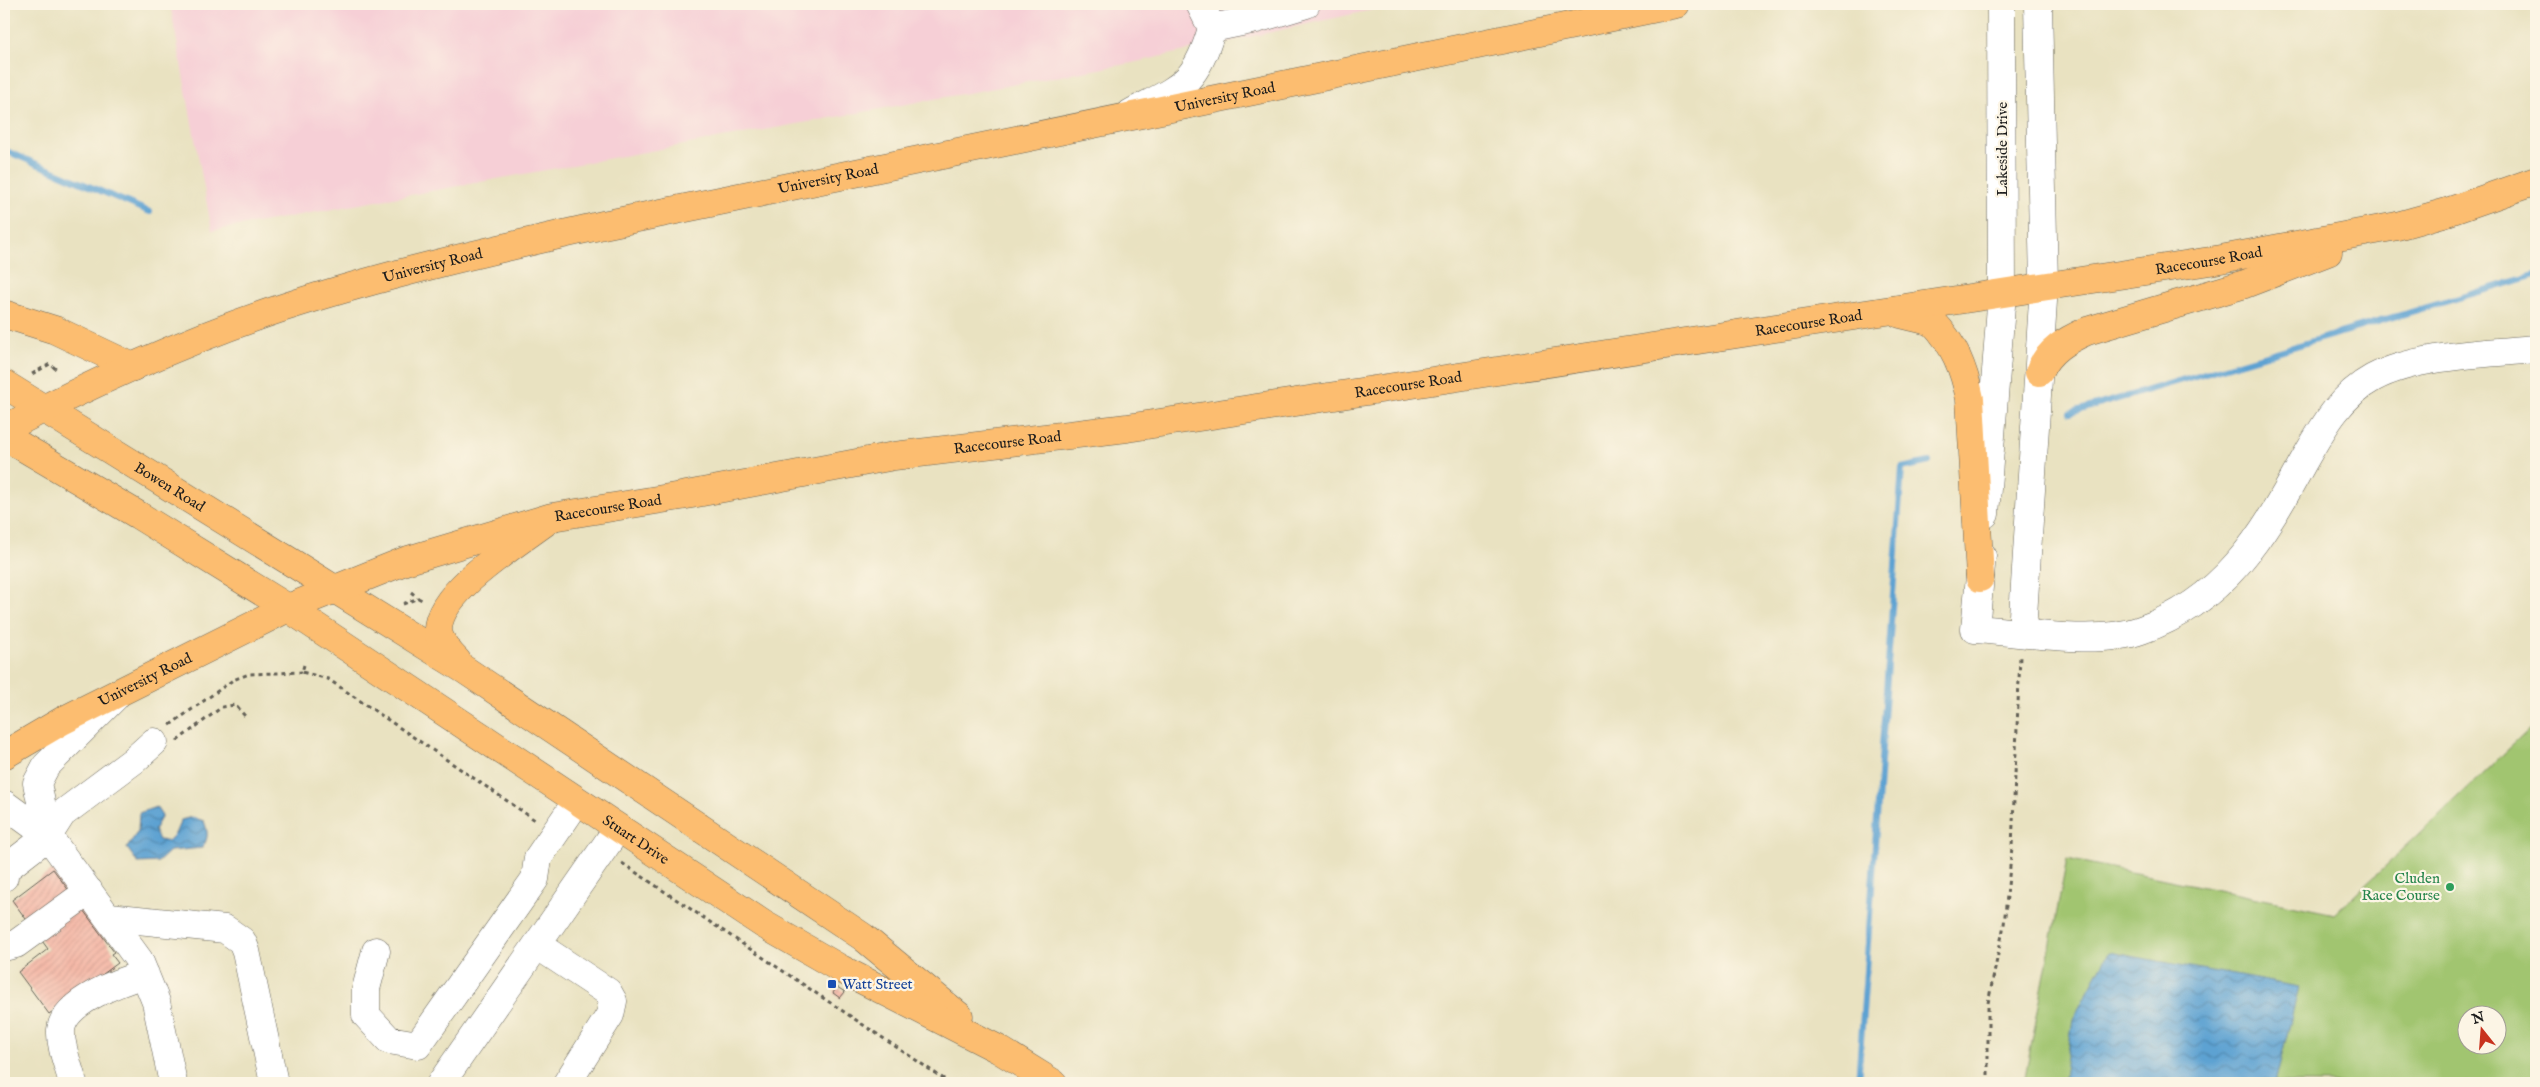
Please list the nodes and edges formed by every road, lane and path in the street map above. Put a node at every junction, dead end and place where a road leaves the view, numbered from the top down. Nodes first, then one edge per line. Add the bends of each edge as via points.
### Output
1 (1200, 4) edge
2 (1306, 4) edge
3 (1676, 4) edge
4 (2001, 4) edge
5 (2038, 4) edge
6 (1212, 28) junction
7 (1128, 115) junction
8 (2536, 181) edge
9 (2397, 226) junction
10 (2044, 285) junction
11 (2002, 293) junction
12 (1887, 311) junction
13 (4, 314) edge
14 (2536, 350) edge
15 (133, 367) junction
16 (58, 371) dead end
17 (2040, 372) junction
18 (16, 380) edge
19 (43, 409) junction
20 (4, 429) edge
21 (4, 436) edge
22 (552, 517) junction
23 (1980, 578) junction
24 (336, 588) junction
25 (411, 592) dead end
26 (418, 598) junction
27 (432, 604) dead end
28 (398, 606) dead end
29 (288, 608) junction
30 (2022, 632) junction
31 (304, 665) dead end
32 (465, 670) junction
33 (302, 672) junction
34 (121, 691) junction
35 (246, 717) dead end
36 (163, 744) junction
37 (4, 756) edge
38 (577, 801) junction
39 (4, 804) edge
40 (558, 828) junction
41 (48, 836) junction
42 (610, 840) junction
43 (4, 878) edge
44 (89, 891) junction
45 (109, 917) junction
46 (537, 944) junction
47 (4, 947) edge
48 (376, 951) dead end
49 (145, 974) junction
50 (998, 1049) junction
51 (73, 1083) edge
52 (173, 1083) edge
53 (274, 1083) edge
54 (441, 1083) edge
55 (567, 1083) edge
56 (950, 1083) edge
57 (1053, 1083) edge
58 (1988, 1083) edge

1 - 6 street
2 - 6 street via 1256,20
3 - 7 main road, University Road
4 - 11 street, Lakeside Drive
5 - 10 street
6 - 7 street via 1204,55 1193,75 1177,89
7 - 15 main road, University Road via 604,225 427,266 285,307
8 - 9 main road, Racecourse Road
9 - 10 main road, Racecourse Road via 2210,261
9 - 17 main road via 2245,284 2087,331 2052,352
10 - 11 main road, Racecourse Road
10 - 17 street
11 - 12 main road, Racecourse Road
11 - 23 street, Lakeside Drive
12 - 22 main road, Racecourse Road via 1136,426 894,456
12 - 23 main road via 1933,322 1949,340 1962,367 1970,399
13 - 15 main road via 55,330
14 - 30 street via 2446,357 2374,377 2353,390 2334,411 2255,544 2220,585 2181,613 2140,631 2096,638
15 - 19 main road, University Road
16 - 18 path via 50,364
17 - 30 street
18 - 19 main road, Bowen Road
19 - 20 main road, University Road
19 - 24 main road, Bowen Road
21 - 29 main road via 138,514
22 - 24 main road, Racecourse Road via 405,561
22 - 32 main road via 465,582 445,605 438,631 447,651
23 - 30 street, Lakeside Drive via 1975,629
24 - 29 main road, Racecourse Road
24 - 32 main road, Stuart Drive
25 - 26 path
26 - 27 path
26 - 28 path
29 - 34 main road, University Road
29 - 38 main road, Stuart Drive
30 - 58 path via 2012,847 2004,925 1988,1003
31 - 33 path
32 - 50 main road, Stuart Drive via 863,937
33 - 36 path via 249,674 233,680 167,728
33 - 40 path via 328,679 501,798 548,828
34 - 37 main road, University Road
34 - 41 street via 46,766 37,782
35 - 36 path via 235,704 222,707
36 - 41 street via 133,761 62,814
38 - 40 street
38 - 42 main road, Stuart Drive
39 - 41 street
40 - 48 street via 538,858 536,879 418,1045 389,1040 366,1015 366,989
41 - 43 street via 4,870
41 - 44 street
42 - 46 street
42 - 50 main road, Stuart Drive via 841,969
42 - 56 path
44 - 45 street
44 - 47 street via 16,944
45 - 49 street
45 - 53 street via 225,929 242,941
46 - 54 street
46 - 55 street via 608,992 613,1000 610,1015
49 - 51 street via 99,991 64,1020 61,1030 63,1046
49 - 52 street via 156,1002
50 - 57 main road, Stuart Drive

